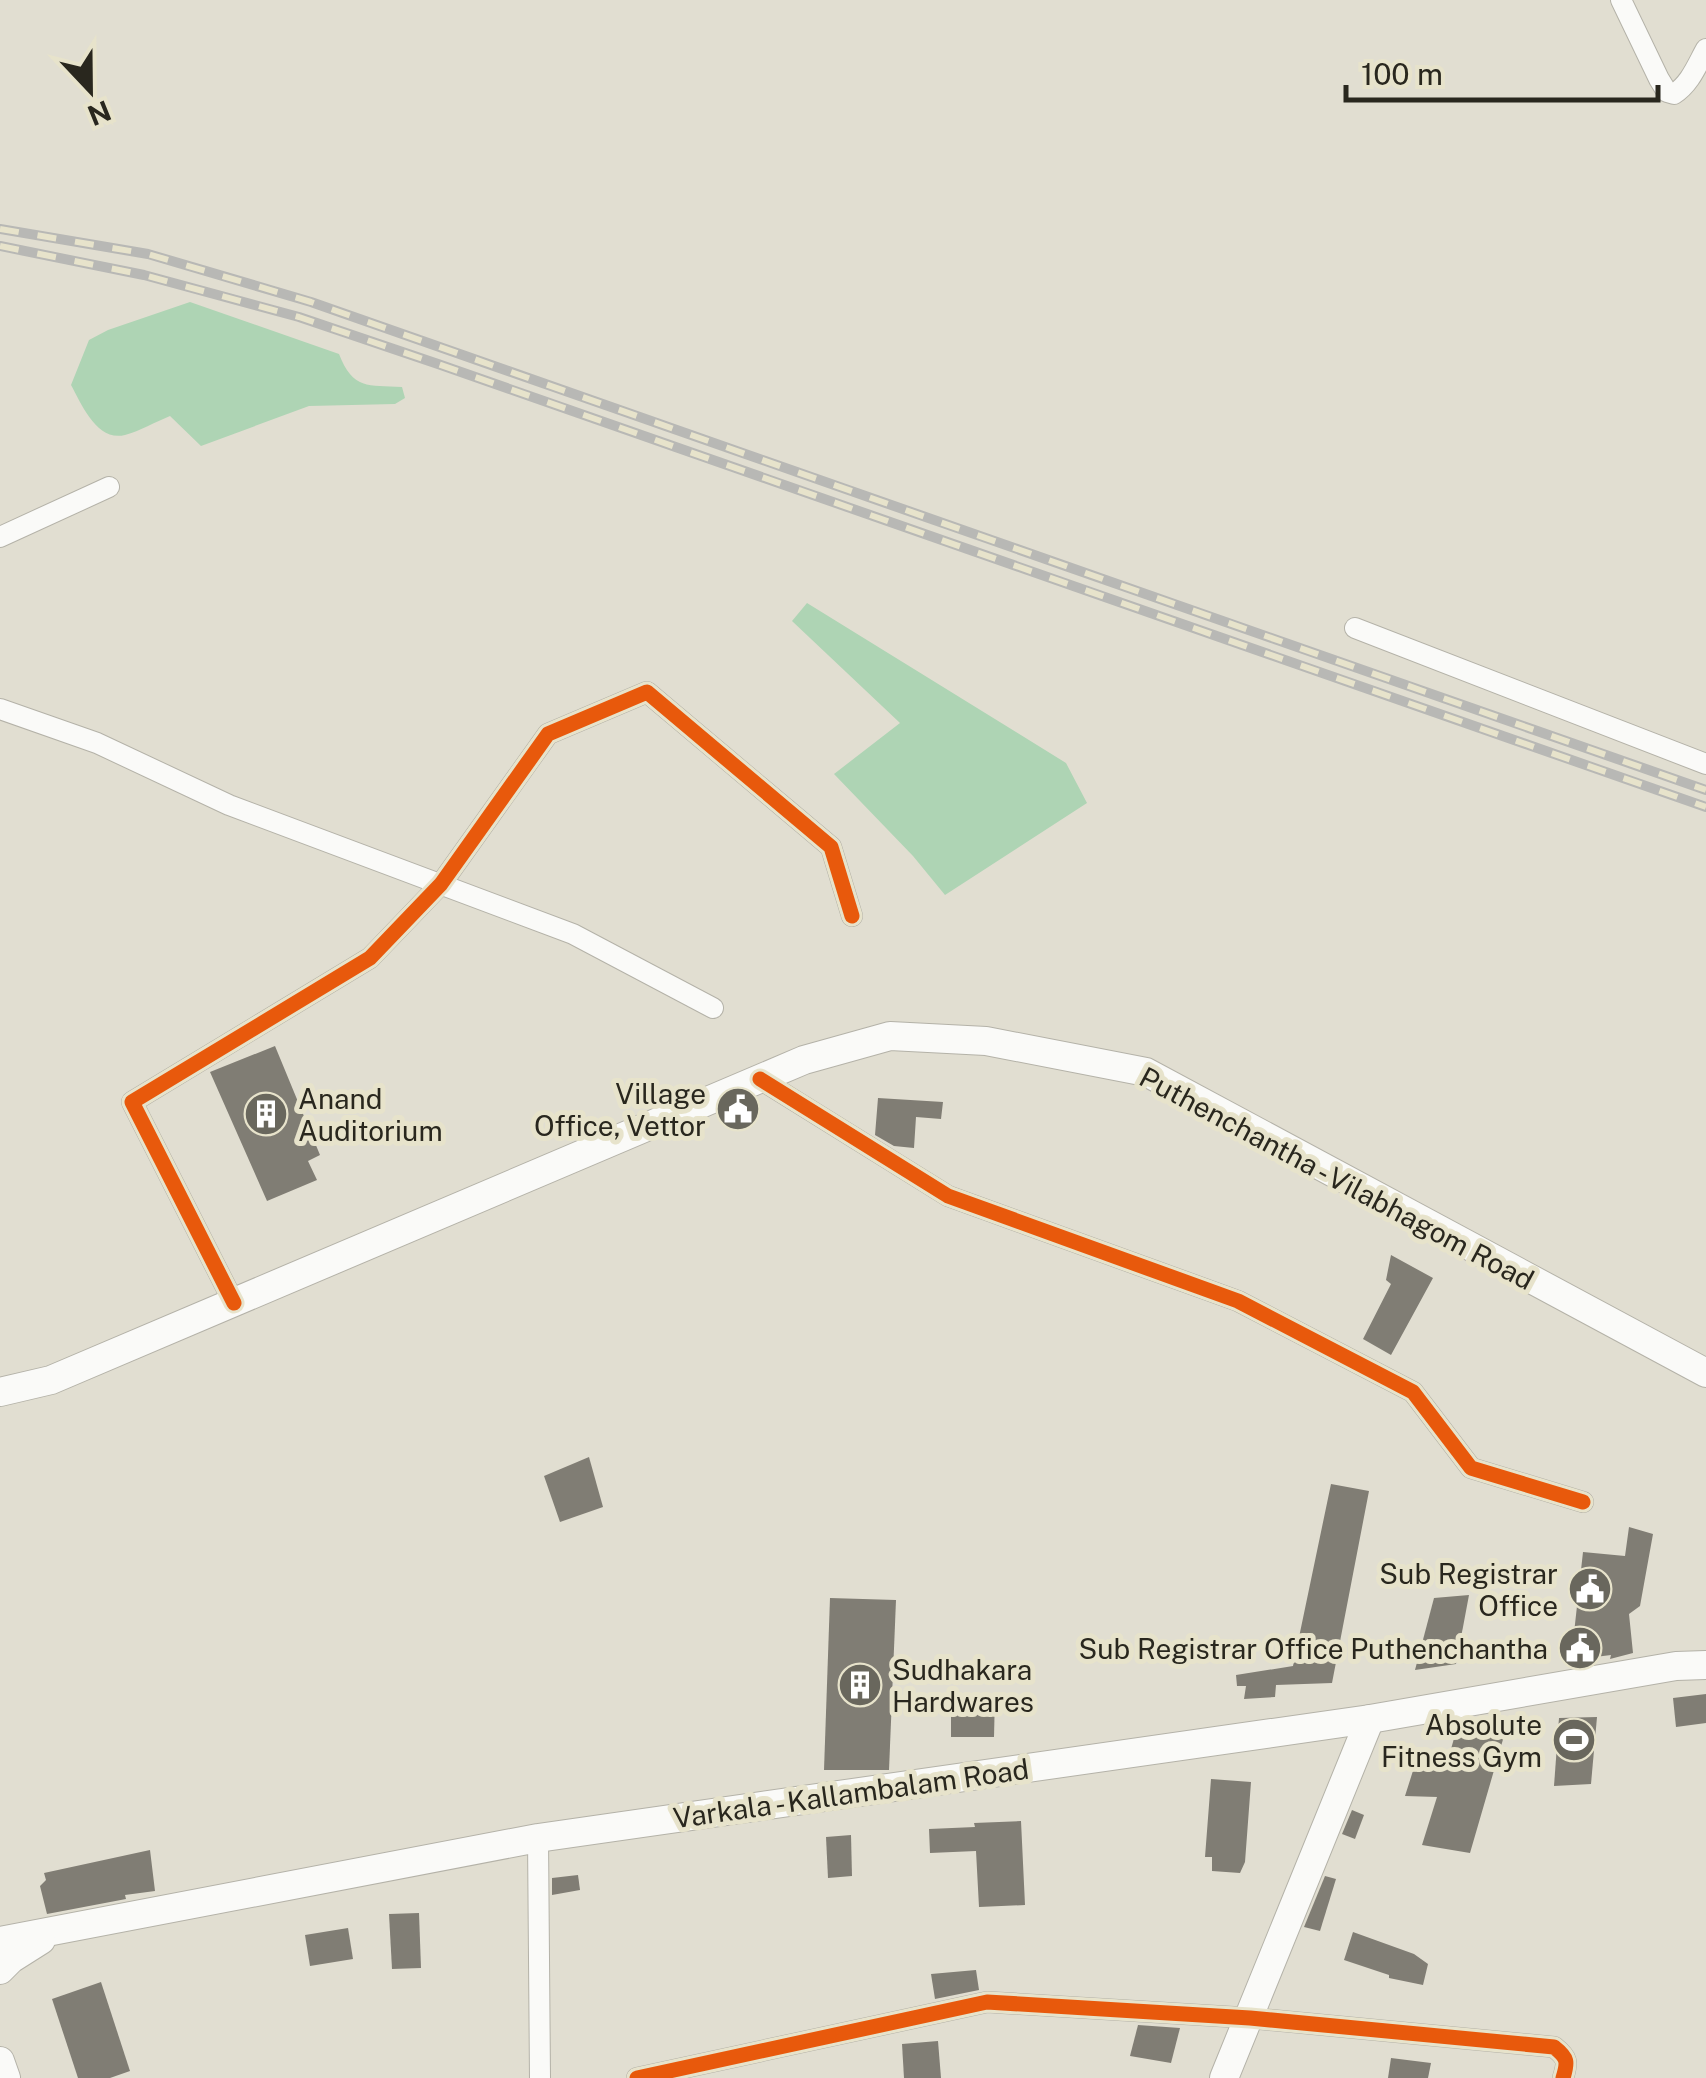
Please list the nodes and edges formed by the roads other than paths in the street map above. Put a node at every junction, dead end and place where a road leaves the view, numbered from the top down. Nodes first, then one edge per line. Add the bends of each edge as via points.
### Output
1 (1621, 0) edge
2 (1706, 50) edge
3 (109, 487) dead end
4 (0, 537) edge
5 (1355, 628) dead end
6 (0, 710) edge
7 (1706, 764) edge
8 (442, 884) junction
9 (852, 916) dead end
10 (713, 1008) dead end
11 (760, 1079) junction
12 (234, 1302) junction
13 (1706, 1373) edge
14 (0, 1392) edge
15 (1583, 1502) dead end
16 (1706, 1665) edge
17 (1370, 1719) junction
18 (538, 1838) junction
19 (55, 1931) junction
20 (0, 1941) edge
21 (0, 1970) edge
22 (1250, 2018) junction
23 (0, 2061) edge
24 (6, 2078) edge
25 (540, 2078) edge
26 (638, 2078) edge
27 (1224, 2078) edge
28 (1563, 2078) edge

1 - 2 street via 1667,92 1680,91
3 - 4 street
5 - 7 street
6 - 8 street
8 - 9 street via 548,734 647,692 830,847
8 - 10 street via 572,934
8 - 12 street via 370,958 132,1102
11 - 12 main road, Puthenchantha - Vilabhagom Road
11 - 13 main road, Puthenchantha - Vilabhagom Road via 890,1036 986,1041 1146,1072
11 - 15 street via 948,1196 1238,1301 1413,1392 1472,1468
12 - 14 main road, Puthenchantha - Vilabhagom Road via 51,1380
16 - 17 main road, Varkala - Kallambalam Road
17 - 18 main road, Varkala - Kallambalam Road
17 - 22 main road
18 - 19 main road, Varkala - Kallambalam Road
18 - 25 street
19 - 20 main road, Varkala - Kallambalam Road
19 - 21 main road
22 - 26 street via 987,2002
22 - 27 main road
22 - 28 street via 1554,2048 1566,2056
23 - 24 main road

